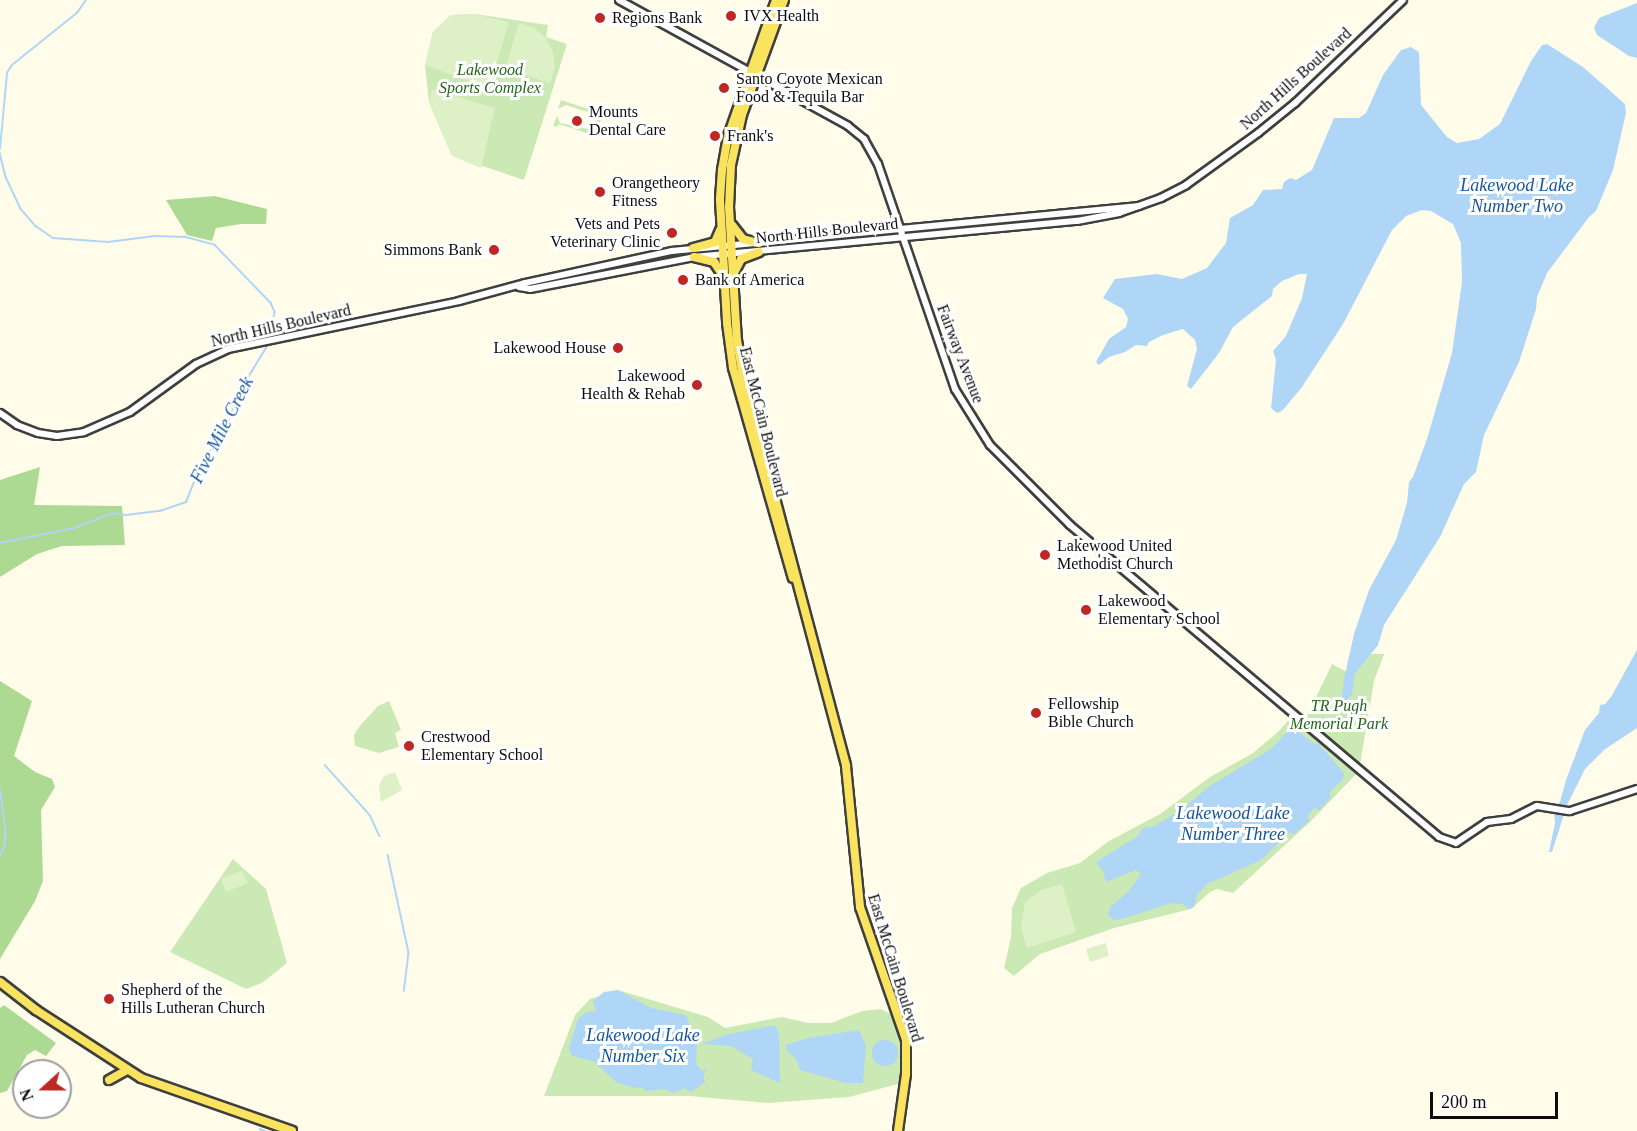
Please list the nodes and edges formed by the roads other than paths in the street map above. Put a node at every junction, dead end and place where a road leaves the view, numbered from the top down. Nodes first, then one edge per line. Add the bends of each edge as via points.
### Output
1 (619, 0) edge
2 (776, 0) edge
3 (784, 0) edge
4 (1403, 0) edge
5 (754, 74) junction
6 (726, 219) junction
7 (901, 234) junction
8 (759, 248) junction
9 (727, 250) junction
10 (693, 252) junction
11 (724, 278) junction
12 (733, 280) junction
13 (0, 413) edge
14 (801, 602) junction
15 (1637, 789) edge
16 (0, 982) edge
17 (127, 1070) junction
18 (109, 1080) dead end
19 (292, 1131) edge
20 (898, 1131) edge

1 - 5 street, Fairway Avenue
2 - 5 main road, East McCain Boulevard
3 - 5 main road, East McCain Boulevard
4 - 7 street, North Hills Boulevard via 1270,124 1186,185 1098,219
5 - 6 main road, East McCain Boulevard via 731,164
5 - 7 street, Fairway Avenue via 848,126 864,139 874,154
6 - 8 main road via 739,235
6 - 9 main road, East McCain Boulevard
6 - 10 main road via 716,241
7 - 8 street, North Hills Boulevard
7 - 15 street, Fairway Avenue via 955,389 1002,459 1070,525 1443,840 1456,843 1487,822 1511,819 1537,806 1567,811
8 - 9 street, North Hills Boulevard
8 - 12 main road via 741,259
9 - 10 street, North Hills Boulevard
9 - 11 main road, East McCain Boulevard
9 - 12 main road, East McCain Boulevard
10 - 11 main road via 714,262
10 - 13 street, North Hills Boulevard via 626,260 228,349 205,358 130,412 84,432 57,436 38,433
11 - 14 main road, East McCain Boulevard via 738,387
12 - 14 main road, East McCain Boulevard via 743,378
14 - 20 main road, East McCain Boulevard via 847,773 860,907 906,1040
16 - 17 main road
17 - 18 main road
17 - 19 main road via 153,1083

